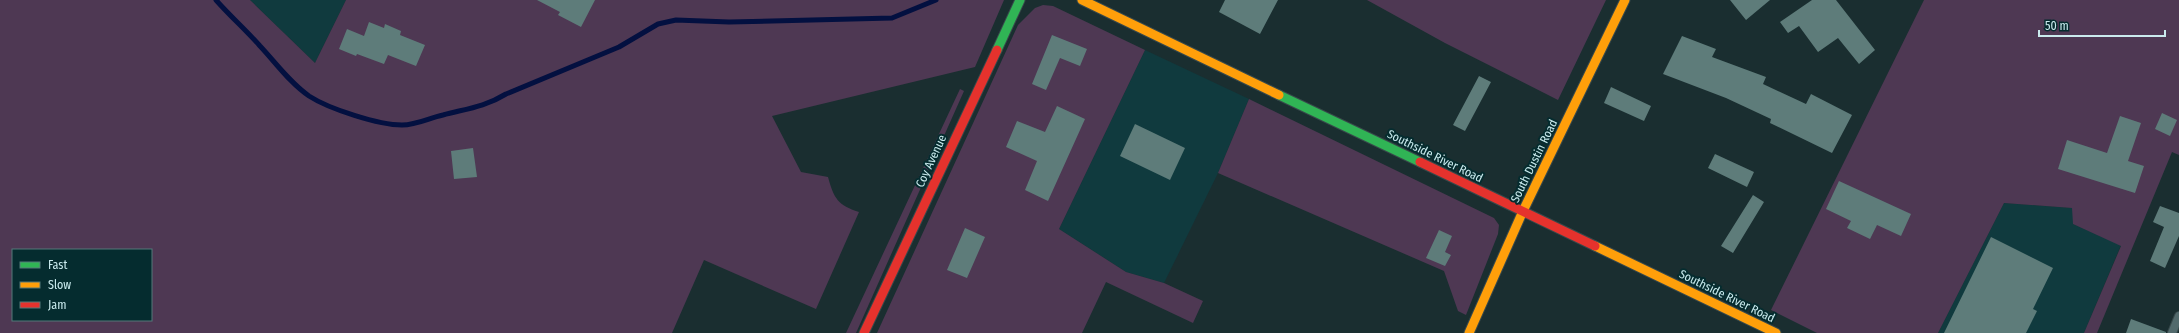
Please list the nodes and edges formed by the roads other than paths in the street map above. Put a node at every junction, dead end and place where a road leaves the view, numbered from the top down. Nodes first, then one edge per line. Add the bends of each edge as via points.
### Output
1 (1020, 0) edge
2 (1082, 0) edge
3 (1625, 0) edge
4 (1523, 211) junction
5 (2179, 316) edge
6 (864, 333) edge
7 (1469, 333) edge
8 (1776, 333) edge
9 (2172, 333) edge

1 - 6 main road, Coy Avenue
2 - 4 main road, Southside River Road
3 - 4 main road, South Dustin Road
4 - 7 main road, South Dustin Road
4 - 8 main road, Southside River Road
5 - 9 lane

